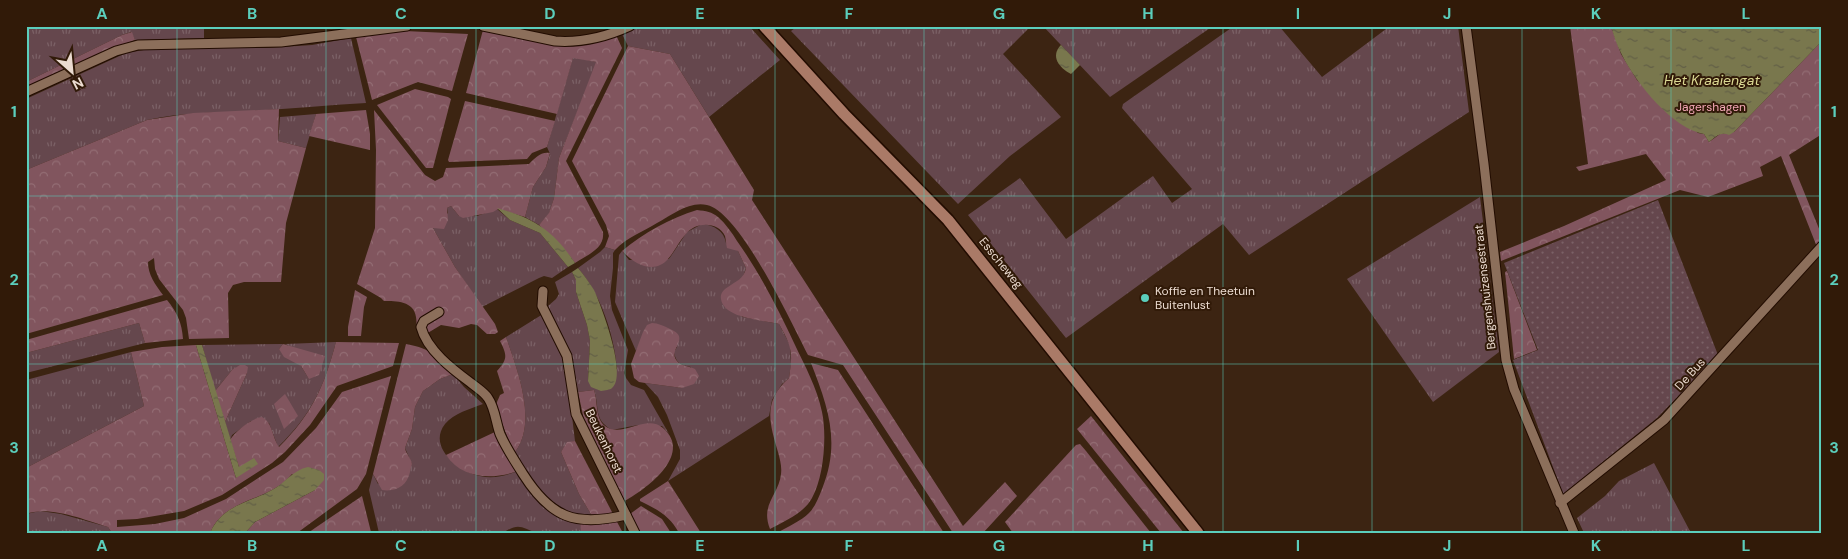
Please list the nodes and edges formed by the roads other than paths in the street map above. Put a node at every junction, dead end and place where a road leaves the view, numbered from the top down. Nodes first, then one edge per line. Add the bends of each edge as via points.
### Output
1 (407, 26) edge
2 (483, 26) edge
3 (630, 26) edge
4 (764, 26) edge
5 (1466, 26) edge
6 (26, 92) edge
7 (1822, 246) edge
8 (543, 291) dead end
9 (439, 312) dead end
10 (1560, 503) junction
11 (626, 515) junction
12 (635, 533) edge
13 (1198, 533) edge
14 (1574, 533) edge

1 - 6 street via 282,42 138,45 116,51
2 - 3 street via 566,42 614,33
4 - 13 street, Esscheweg via 844,114 948,220
5 - 10 street, Bergenshuizensestraat via 1506,360 1514,390
7 - 10 street, De Bus via 1664,420
8 - 11 street, Beukenhorst via 542,306 567,356 576,414
9 - 11 street via 424,321 421,327 423,335 453,369 489,399 505,445 540,498 554,511 571,518 610,519
10 - 14 street, Bergenshuizensestraat
11 - 12 street, Beukenhorst

